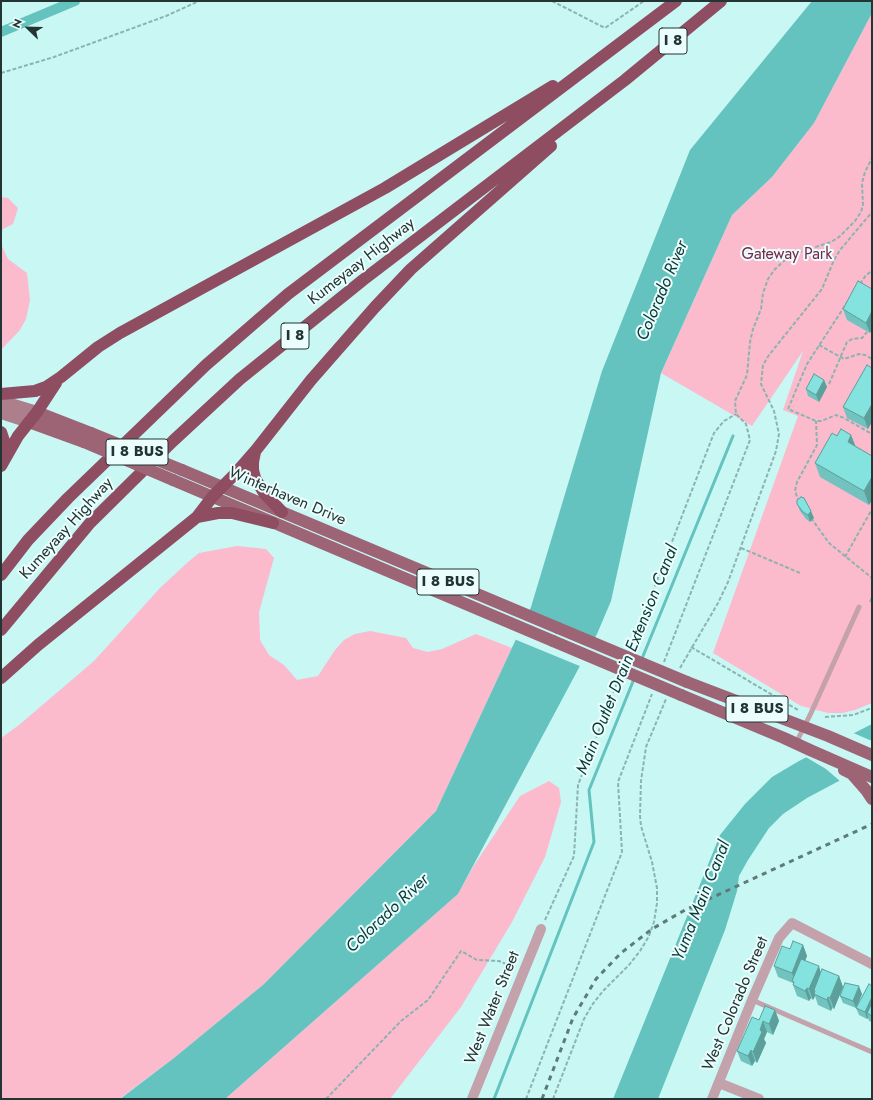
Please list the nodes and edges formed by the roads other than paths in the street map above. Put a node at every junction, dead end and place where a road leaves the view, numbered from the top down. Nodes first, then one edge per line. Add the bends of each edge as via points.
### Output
1 (676, 1) edge
2 (721, 1) edge
3 (608, 52) junction
4 (625, 80) junction
5 (61, 377) junction
6 (1, 394) edge
7 (1, 401) edge
8 (37, 412) junction
9 (1, 413) edge
10 (29, 422) junction
11 (1, 432) edge
12 (88, 437) junction
13 (256, 450) junction
14 (1, 464) edge
15 (217, 491) junction
16 (282, 512) junction
17 (197, 517) junction
18 (274, 523) junction
19 (1, 575) edge
20 (858, 607) dead end
21 (1, 630) edge
22 (1, 678) edge
23 (803, 727) junction
24 (796, 743) junction
25 (872, 755) edge
26 (856, 773) junction
27 (872, 777) edge
28 (870, 794) edge
29 (541, 929) dead end
30 (872, 964) edge
31 (752, 1000) junction
32 (872, 1052) edge
33 (719, 1082) junction
34 (472, 1099) edge
35 (712, 1099) edge
36 (759, 1099) edge

1 - 3 highway, Kumeyaay Highway / I 8
2 - 4 highway, Kumeyaay Highway / I 8
3 - 5 highway via 385,188 132,326 98,347
3 - 19 highway, Kumeyaay Highway / I 8 via 288,294 243,332 68,498 28,540
4 - 13 highway via 411,269 320,369
4 - 21 highway, Kumeyaay Highway / I 8 via 363,280 240,379 172,441 90,523
5 - 6 highway via 35,391
5 - 8 highway
7 - 8 main road, Winterhaven Drive / I 8 BUS
8 - 10 highway
8 - 12 main road, Winterhaven Drive / I 8 BUS
9 - 10 main road, Winterhaven Drive / I 8 BUS
10 - 12 main road, Winterhaven Drive / I 8 BUS
10 - 14 highway
11 - 14 highway via 4,441
12 - 15 main road, Winterhaven Drive / I 8 BUS, bridge via 182,470
12 - 15 main road, Winterhaven Drive / I 8 BUS, bridge via 173,480
13 - 15 highway
13 - 16 highway via 253,462 255,478 264,493
15 - 16 main road, Winterhaven Drive / I 8 BUS
15 - 17 highway
15 - 18 main road, Winterhaven Drive / I 8 BUS
16 - 23 main road, Winterhaven Drive / I 8 BUS, bridge via 687,682
17 - 18 highway via 218,513 232,514
17 - 22 highway via 38,645
18 - 24 main road, Winterhaven Drive / I 8 BUS, bridge
20 - 23 lane
23 - 24 lane
23 - 25 main road, I 8 BUS
24 - 26 main road, I 8 BUS
26 - 27 main road, I 8 BUS
26 - 28 main road
29 - 34 street, West Water Street
30 - 31 street, West Colorado Street via 792,923 779,938
31 - 32 lane
31 - 33 street, West Colorado Street
33 - 35 street, West Colorado Street
33 - 36 street

